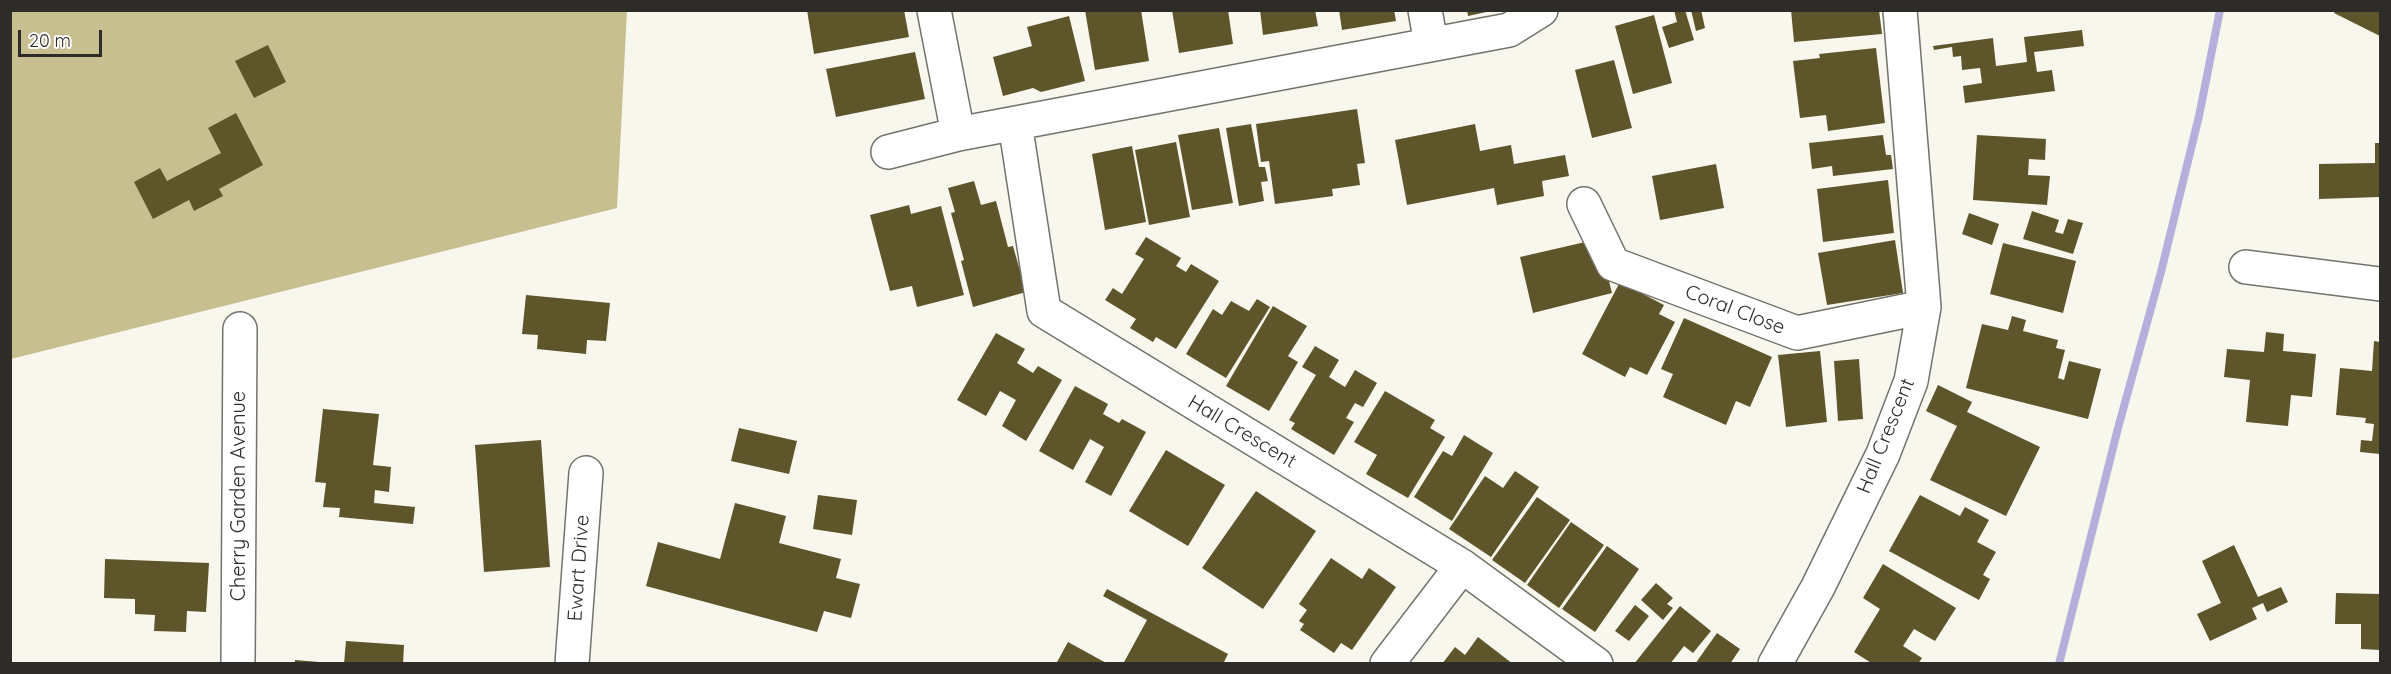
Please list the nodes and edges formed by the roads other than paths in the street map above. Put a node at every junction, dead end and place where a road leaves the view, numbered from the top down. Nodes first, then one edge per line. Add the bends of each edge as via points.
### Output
1 (934, 10) edge
2 (1425, 10) edge
3 (1541, 10) edge
4 (1900, 10) edge
5 (1431, 44) junction
6 (1015, 123) junction
7 (958, 134) junction
8 (888, 152) dead end
9 (1584, 204) dead end
10 (2246, 267) dead end
11 (2380, 284) edge
12 (1924, 307) junction
13 (240, 329) dead end
14 (586, 473) dead end
15 (1462, 566) junction
16 (238, 663) edge
17 (572, 663) edge
18 (1387, 663) edge
19 (1596, 663) edge
20 (1775, 663) edge

1 - 7 street
2 - 5 street
3 - 5 street via 1509,30
4 - 12 street, Hall Crescent
5 - 6 street
6 - 7 street
6 - 15 street, Hall Crescent via 1044,311
7 - 8 street
9 - 12 street, Coral Close via 1613,264 1797,333
10 - 11 street
12 - 20 street, Hall Crescent via 1911,381 1883,454 1818,587
13 - 16 street, Cherry Garden Avenue
14 - 17 street, Ewart Drive
15 - 18 street
15 - 19 street, Hall Crescent

